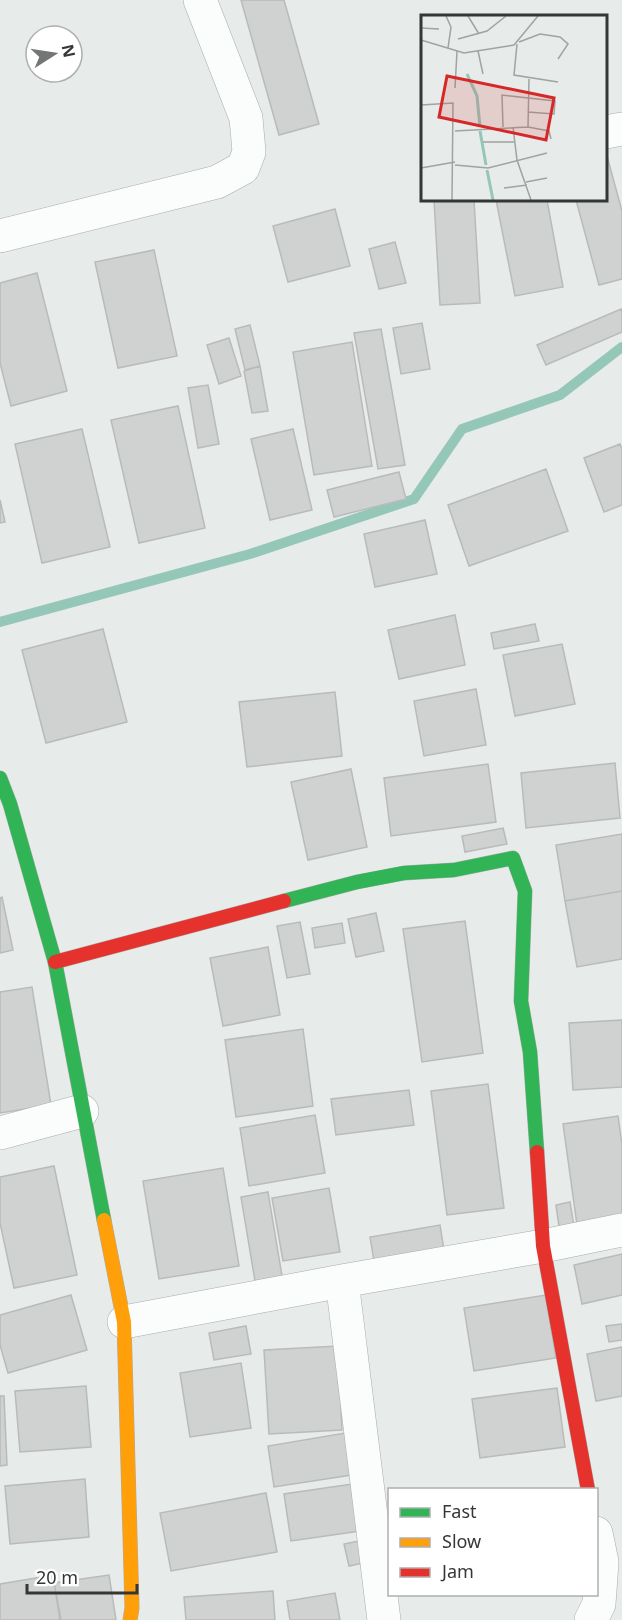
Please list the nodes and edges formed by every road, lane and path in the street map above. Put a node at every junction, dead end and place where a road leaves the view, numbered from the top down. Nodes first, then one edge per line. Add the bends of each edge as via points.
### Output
1 (200, 0) edge
2 (622, 129) edge
3 (607, 132) edge
4 (0, 236) edge
5 (0, 778) edge
6 (55, 962) junction
7 (82, 1111) junction
8 (0, 1133) edge
9 (622, 1230) edge
10 (543, 1246) junction
11 (342, 1281) junction
12 (124, 1322) junction
13 (588, 1488) edge
14 (598, 1539) edge
15 (130, 1620) edge
16 (384, 1620) edge
17 (591, 1620) edge

1 - 4 street via 246,118 249,152 243,168 217,182
2 - 3 street
5 - 6 street
6 - 7 street
6 - 10 street via 357,882 513,858 525,891 521,1001 530,1052
7 - 8 street
7 - 12 street
9 - 10 street
10 - 11 street
10 - 13 street
11 - 12 street
11 - 16 street
12 - 15 street
14 - 17 street via 602,1562 599,1604

